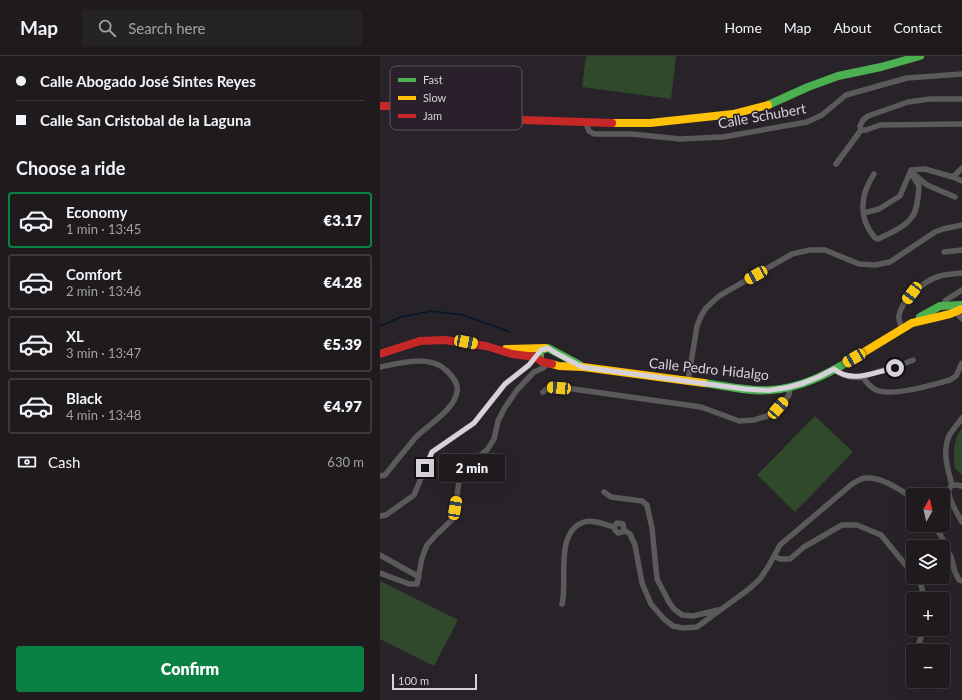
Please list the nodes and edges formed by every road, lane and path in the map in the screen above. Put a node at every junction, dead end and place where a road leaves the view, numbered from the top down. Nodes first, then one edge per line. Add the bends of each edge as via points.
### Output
1 (920, 56) edge
2 (962, 74) edge
3 (962, 99) edge
4 (522, 120) edge
5 (586, 123) junction
6 (962, 124) edge
7 (861, 130) junction
8 (836, 164) dead end
9 (962, 168) edge
10 (911, 170) junction
11 (874, 174) dead end
12 (953, 177) junction
13 (962, 181) edge
14 (955, 197) dead end
15 (864, 214) junction
16 (962, 225) edge
17 (962, 250) edge
18 (944, 252) dead end
19 (962, 273) edge
20 (962, 290) edge
21 (945, 305) junction
22 (962, 305) edge
23 (933, 308) junction
24 (959, 310) edge
25 (937, 316) junction
26 (962, 319) edge
27 (912, 323) junction
28 (902, 328) junction
29 (496, 349) junction
30 (380, 354) edge
31 (542, 356) junction
32 (913, 360) dead end
33 (962, 363) edge
34 (380, 367) edge
35 (582, 367) junction
36 (834, 369) junction
37 (863, 377) junction
38 (688, 381) junction
39 (790, 387) junction
40 (543, 392) dead end
41 (962, 418) edge
42 (380, 476) edge
43 (952, 485) junction
44 (962, 486) edge
45 (604, 492) dead end
46 (906, 494) edge
47 (380, 516) edge
48 (962, 522) edge
49 (938, 532) edge
50 (380, 555) edge
51 (774, 556) junction
52 (906, 565) edge
53 (380, 573) edge
54 (419, 577) junction
55 (962, 581) edge
56 (562, 604) dead end
57 (722, 610) junction

1 - 5 street via 838,76 767,106 733,114 650,123
2 - 5 street, Calle Schubert via 907,78 846,95 822,115 807,122 724,137 680,139 631,134 594,134 589,131
3 - 7 street via 908,102 868,116 863,120
4 - 5 street
6 - 7 street via 880,125
7 - 8 street
9 - 12 street
10 - 12 street via 925,169
10 - 14 street via 927,184
10 - 15 street via 900,196 880,210
10 - 15 street via 919,186 912,217 878,239 870,232
11 - 15 street via 864,191
12 - 13 street
16 - 38 street via 935,232 890,262 875,265 859,264 825,250 792,254 732,288 712,302 701,316
17 - 18 street
19 - 28 street via 940,276 912,293 898,318
20 - 21 street via 946,300
21 - 22 street, Calle Pedro Hidalgo
21 - 23 street, Calle Pedro Hidalgo
21 - 24 street
23 - 25 street via 933,313
23 - 27 street, Calle Pedro Hidalgo
24 - 25 street, Calle Pedro Hidalgo
24 - 26 street
25 - 27 street, Calle Pedro Hidalgo
27 - 28 street, Calle Pedro Hidalgo
28 - 36 street, Calle Pedro Hidalgo
29 - 30 street via 445,340 420,342
29 - 31 street
29 - 31 street via 512,354
31 - 35 street, Calle Pedro Hidalgo via 559,366
31 - 35 street via 550,348
31 - 47 street via 505,384 474,423 432,452 414,495 386,515
31 - 54 street via 543,368 534,372 516,390 501,415 494,439 487,450 462,472 454,518 427,545
32 - 37 street
33 - 37 street via 956,376 950,380 890,393 876,390 867,384
34 - 42 street via 405,362 429,362 445,368 455,379 458,391 452,405 417,436 385,474
35 - 38 street, Calle Pedro Hidalgo
36 - 37 street via 840,374
36 - 39 street, Calle Pedro Hidalgo via 810,381
38 - 39 street, Calle Pedro Hidalgo via 745,389 770,390
39 - 40 street via 790,396 767,416 739,421 701,407 549,387
41 - 43 street via 949,436 946,445
43 - 44 street
43 - 48 street via 949,496
45 - 57 street via 611,497 642,501 647,505 657,579 674,609 682,615 693,616
46 - 51 street via 876,479 859,480 780,545
49 - 55 street via 951,557 955,572
50 - 54 street
51 - 52 street via 790,559 804,547 842,526 857,525 881,535
51 - 57 street via 760,579
53 - 54 street via 409,584 417,584
56 - 57 street via 564,554 570,535 584,522 593,522 614,527 618,533 624,530 630,534 646,594 664,620 673,626 697,627

